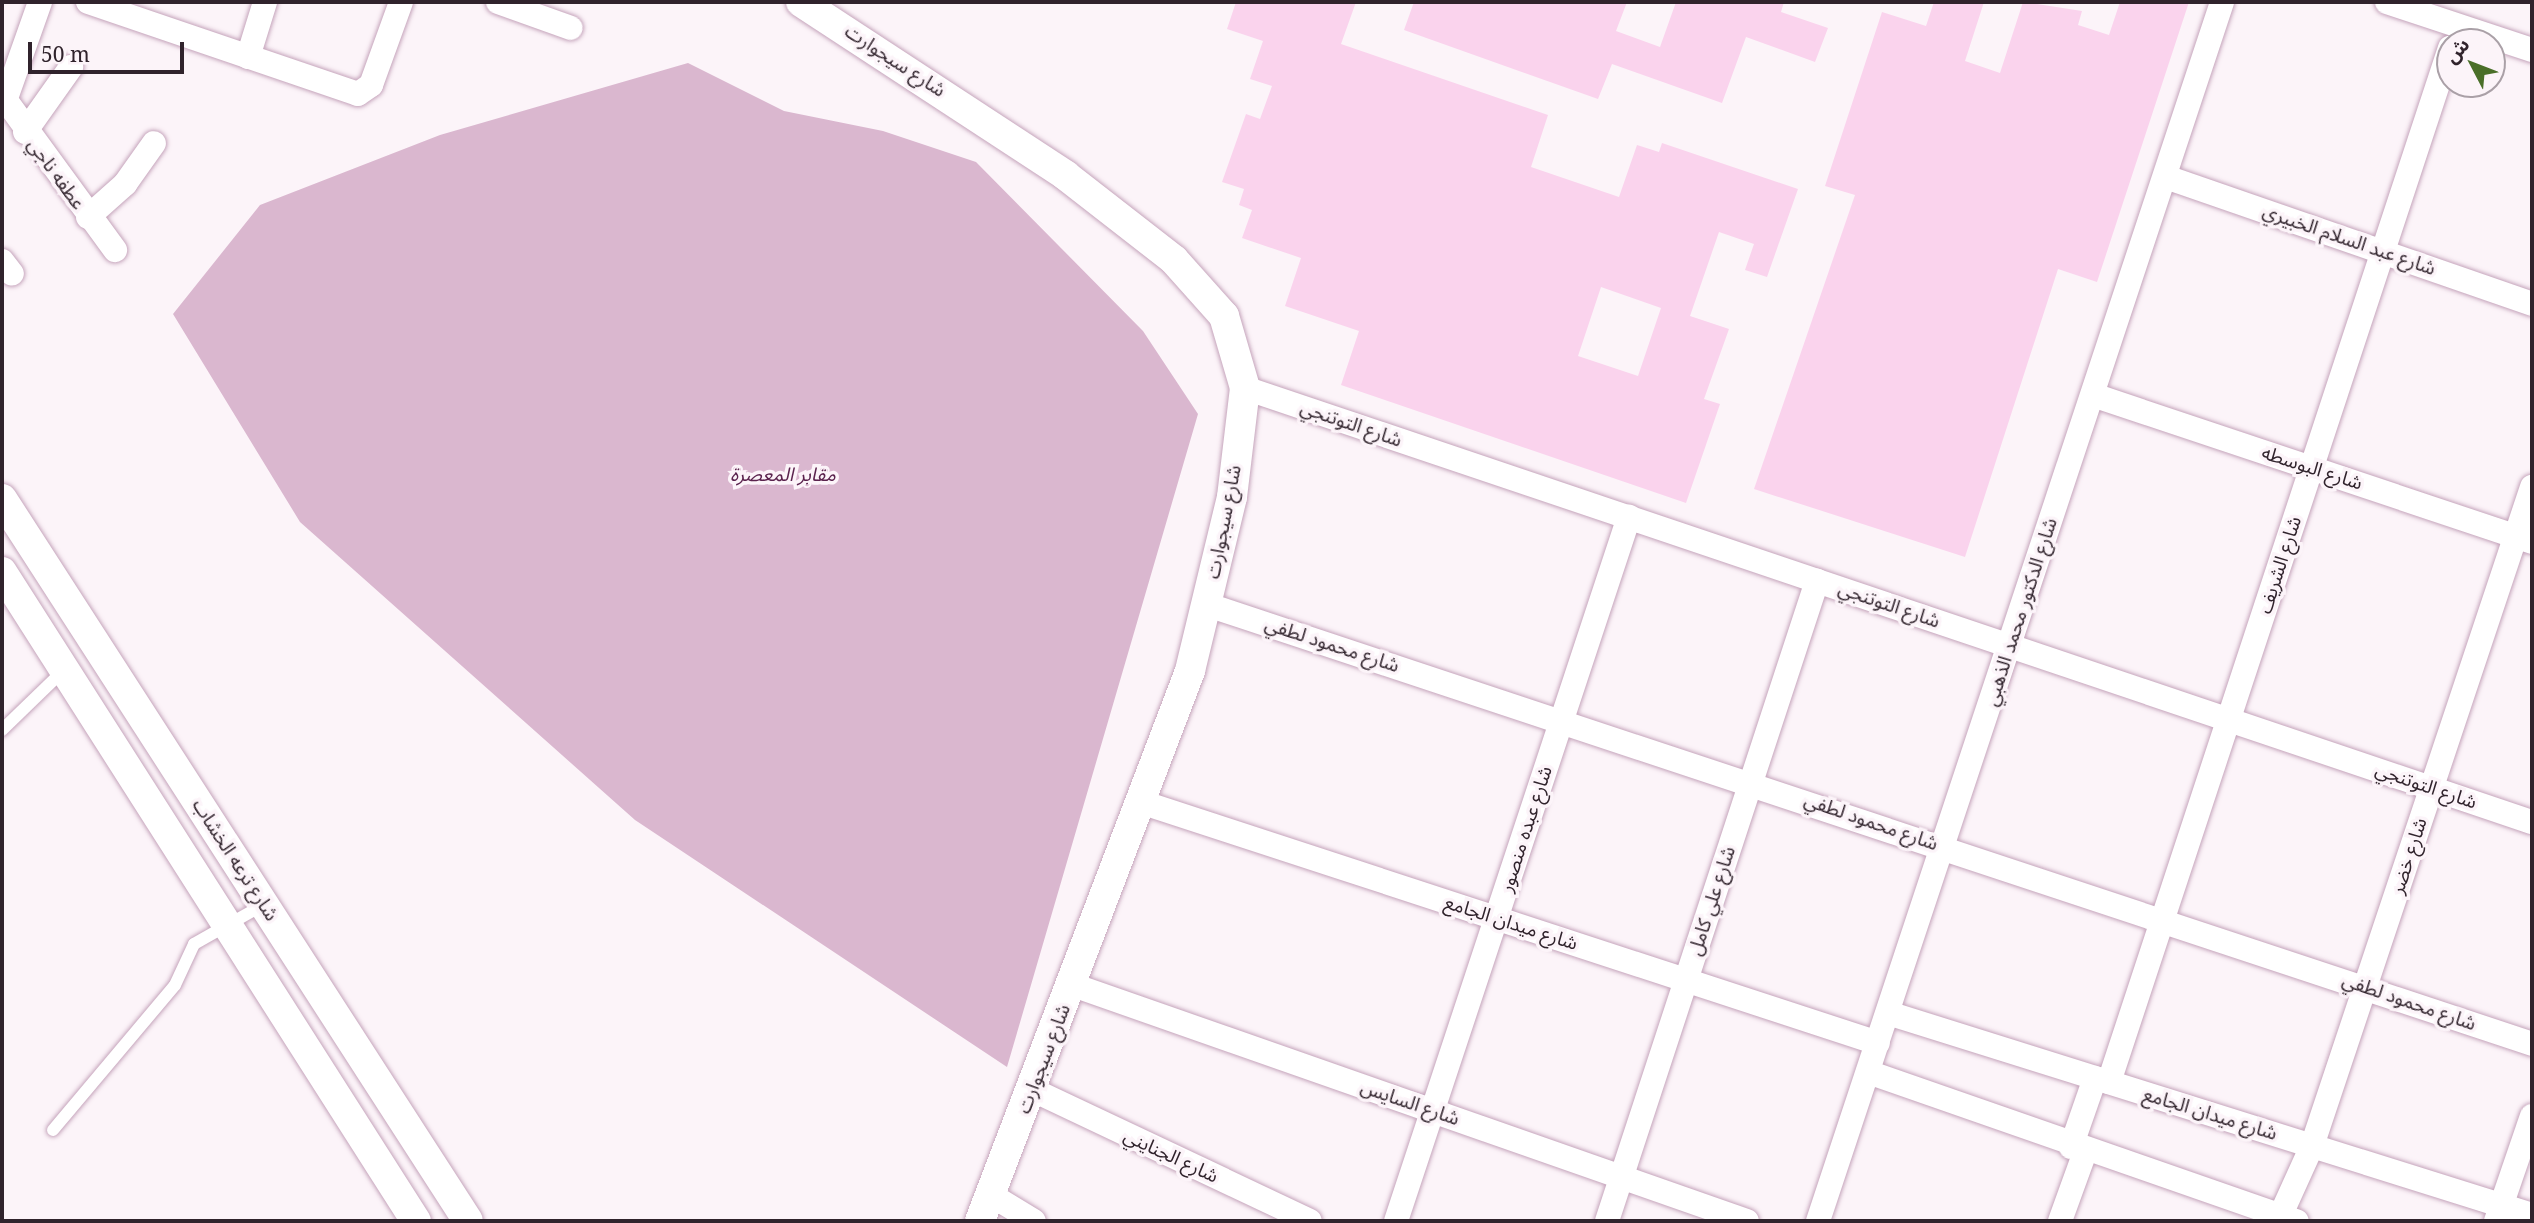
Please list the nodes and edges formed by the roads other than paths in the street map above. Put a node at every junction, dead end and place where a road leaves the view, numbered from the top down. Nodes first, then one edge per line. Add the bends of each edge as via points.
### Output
1 (40, 2) edge
2 (88, 2) edge
3 (265, 2) edge
4 (401, 2) edge
5 (498, 2) edge
6 (801, 2) edge
7 (2222, 2) edge
8 (2387, 2) edge
9 (571, 27) dead end
10 (2436, 29) edge
11 (2506, 46) edge
12 (2532, 50) edge
13 (248, 57) junction
14 (71, 67) dead end
15 (2436, 90) edge
16 (4, 98) edge
17 (25, 132) junction
18 (154, 143) dead end
19 (2166, 177) junction
20 (88, 217) junction
21 (115, 250) dead end
22 (2383, 252) junction
23 (2532, 304) edge
24 (1245, 388) junction
25 (2093, 395) junction
26 (2312, 468) junction
27 (2532, 487) edge
28 (2, 499) edge
29 (1629, 517) junction
30 (2524, 539) edge
31 (2, 572) edge
32 (1817, 581) junction
33 (1208, 605) junction
34 (2010, 646) junction
35 (99, 648) junction
36 (64, 670) junction
37 (1563, 718) junction
38 (2229, 719) junction
39 (2, 730) edge
40 (1751, 782) junction
41 (2432, 788) junction
42 (1144, 803) junction
43 (2532, 821) edge
44 (1944, 846) junction
45 (263, 905) junction
46 (1496, 918) junction
47 (2163, 920) junction
48 (224, 923) junction
49 (1686, 980) junction
50 (1073, 985) junction
51 (2365, 988) junction
52 (1888, 1013) junction
53 (1878, 1043) junction
54 (2532, 1044) edge
55 (1868, 1072) junction
56 (2102, 1080) junction
57 (1032, 1090) junction
58 (1433, 1111) junction
59 (2532, 1116) edge
60 (53, 1130) dead end
61 (2312, 1146) junction
62 (2078, 1149) junction
63 (1621, 1177) junction
64 (985, 1208) edge
65 (2499, 1213) edge
66 (2532, 1215) edge
67 (2286, 1220) edge
68 (416, 1221) edge
69 (468, 1221) edge
70 (1034, 1221) edge
71 (1310, 1221) edge
72 (1396, 1221) edge
73 (1606, 1221) edge
74 (1747, 1221) edge
75 (1818, 1221) edge
76 (2060, 1221) edge

1 - 16 street
2 - 13 street
3 - 13 street
4 - 13 street via 371,85 353,93
5 - 9 street
6 - 24 street, شارع سيجوارت via 1054,167 1174,260 1224,316
7 - 19 street, شارع الدكتور محمد الذهبي
8 - 10 street
11 - 12 street
14 - 17 street
15 - 22 street, شارع الشريف
16 - 17 street, عطفه ناجي
17 - 20 street, عطفه ناجي
18 - 20 street via 125,184
19 - 22 street, شارع عبد السلام الخبيري
19 - 25 street, شارع الدكتور محمد الذهبي
20 - 21 street, عطفه ناجي
22 - 23 street, شارع عبد السلام الخبيري
22 - 26 street, شارع الشريف
24 - 29 street, شارع التوتنجي
24 - 33 street, شارع سيجوارت via 1232,497
25 - 26 street, شارع البوسطه
25 - 34 street, شارع الدكتور محمد الذهبي
26 - 30 street, شارع البوسطه
26 - 38 street, شارع الشريف
27 - 30 street, شارع خضر
28 - 35 street, شارع ترعه الخشاب
29 - 32 street, شارع التوتنجي
29 - 37 street, شارع عبده منصور
30 - 41 street, شارع خضر
31 - 36 street
32 - 34 street, شارع التوتنجي
32 - 40 street, شارع علي كامل
33 - 37 street, شارع محمود لطفي
33 - 42 street, شارع سيجوارت
34 - 38 street, شارع التوتنجي
34 - 44 street, شارع الدكتور محمد الذهبي
35 - 36 street
35 - 45 street, شارع ترعه الخشاب
36 - 39 lane
36 - 48 street
37 - 40 street, شارع محمود لطفي
37 - 46 street, شارع عبده منصور
38 - 41 street, شارع التوتنجي
38 - 47 street, شارع الشريف
40 - 44 street, شارع محمود لطفي
40 - 49 street, شارع علي كامل
41 - 43 street, شارع التوتنجي
41 - 51 street, شارع خضر
42 - 46 street, شارع ميدان الجامع
42 - 50 street, شارع سيجوارت
44 - 47 street, شارع محمود لطفي
44 - 52 street, شارع الدكتور محمد الذهبي
45 - 48 lane
45 - 69 street, شارع ترعه الخشاب
46 - 49 street, شارع ميدان الجامع
46 - 58 street, شارع عبده منصور
47 - 51 street, شارع محمود لطفي
47 - 56 street, شارع الشريف
48 - 60 lane via 194,944 175,985
48 - 68 street
49 - 53 street, شارع ميدان الجامع
49 - 63 street, شارع علي كامل
50 - 57 street, شارع سيجوارت
50 - 58 street, شارع السايس
51 - 54 street, شارع محمود لطفي
51 - 61 street, شارع خضر
52 - 53 street, شارع الدكتور محمد الذهبي
52 - 56 street, شارع ميدان الجامع
53 - 55 street, شارع الدكتور محمد الذهبي
55 - 62 street
55 - 75 street, شارع الدكتور محمد الذهبي
56 - 61 street, شارع ميدان الجامع
56 - 62 street, شارع الشريف
57 - 64 street, شارع سيجوارت
57 - 71 street, شارع الجنايني
58 - 63 street, شارع السايس
58 - 72 street, شارع عبده منصور
59 - 65 street
61 - 65 street, شارع ميدان الجامع
61 - 67 street, شارع خضر
62 - 67 street
62 - 76 street
63 - 73 street, شارع علي كامل
63 - 74 street, شارع السايس
64 - 70 street
65 - 66 street, شارع ميدان الجامع

